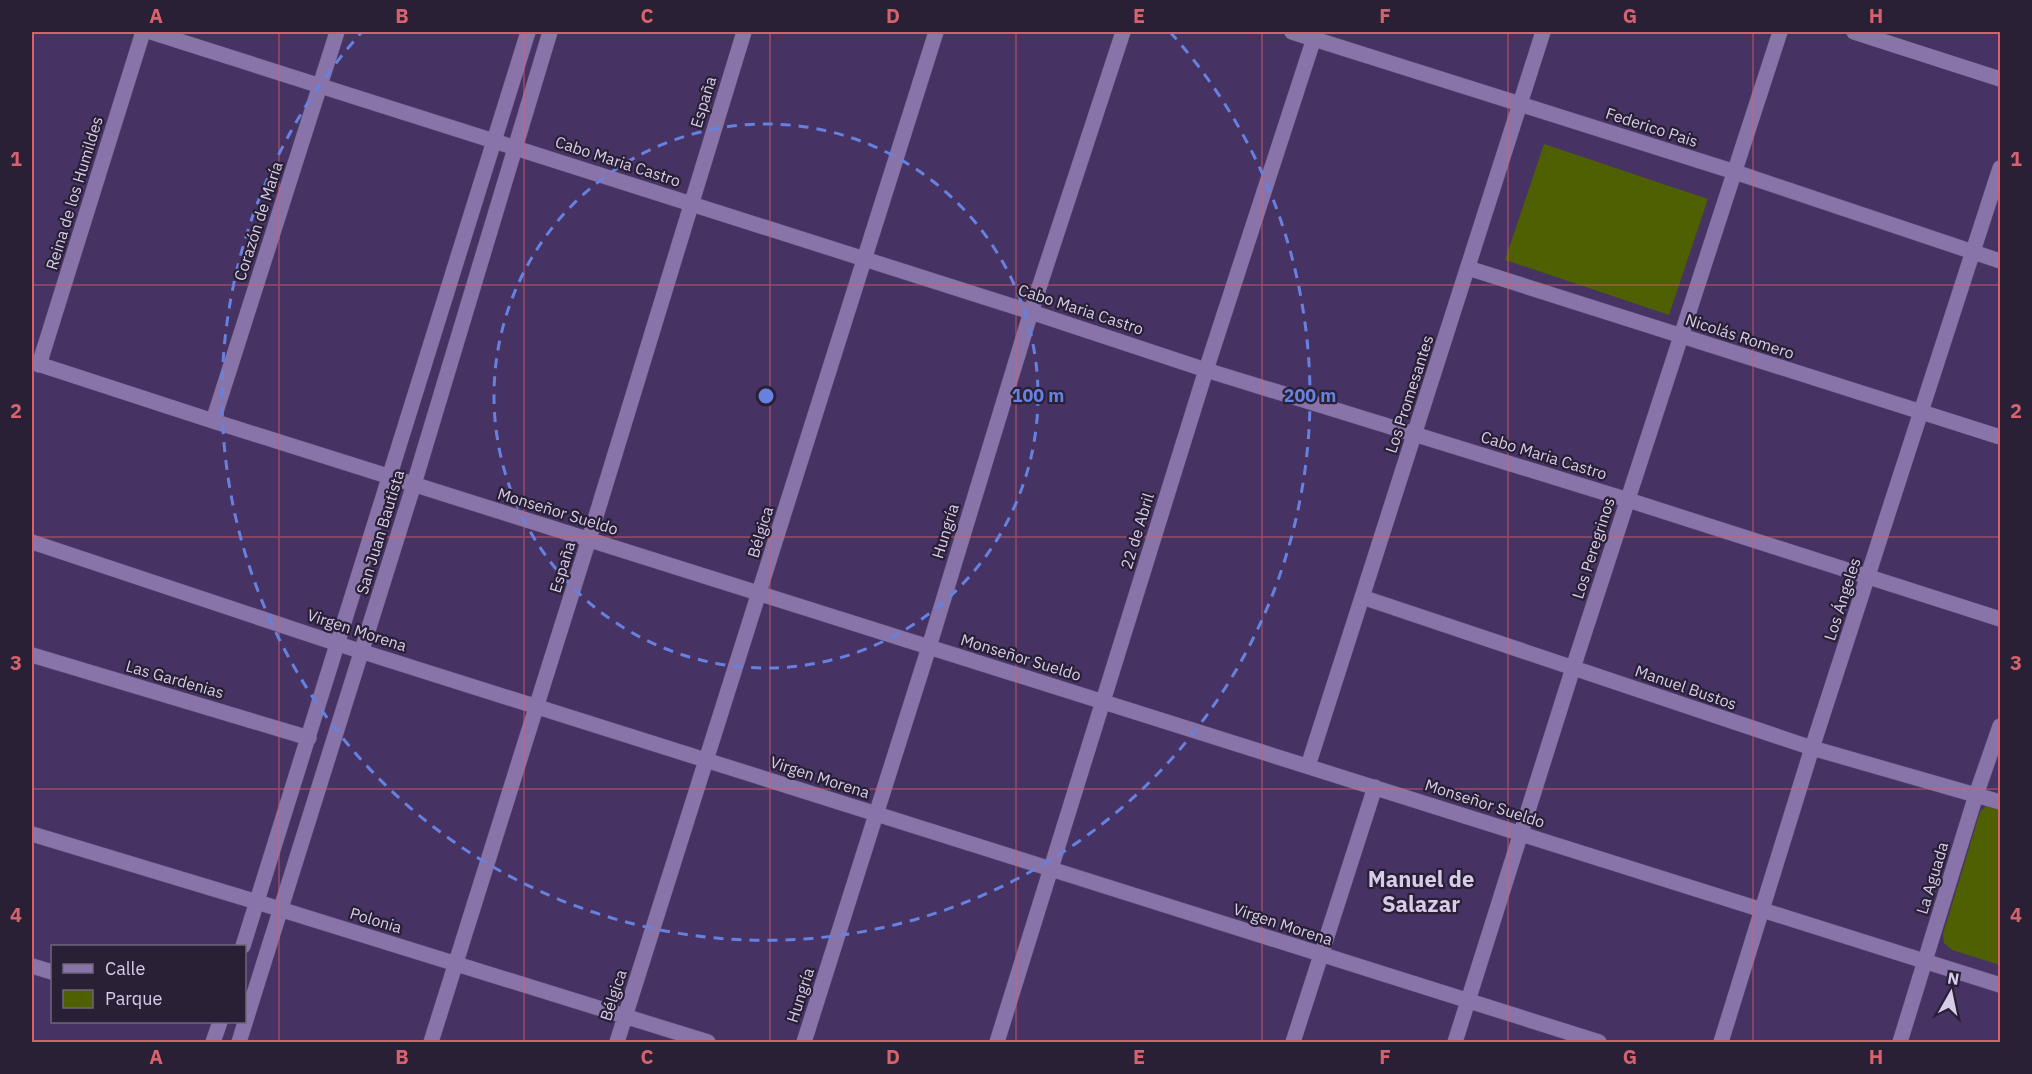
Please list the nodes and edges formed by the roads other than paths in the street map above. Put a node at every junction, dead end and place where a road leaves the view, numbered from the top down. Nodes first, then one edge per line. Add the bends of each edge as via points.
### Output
1 (143, 32) edge
2 (151, 32) edge
3 (337, 32) edge
4 (528, 32) edge
5 (550, 32) edge
6 (744, 32) edge
7 (936, 32) edge
8 (1123, 32) edge
9 (1292, 32) edge
10 (1543, 32) edge
11 (1780, 32) edge
12 (1854, 32) edge
13 (1315, 35) edge
14 (2001, 79) edge
15 (320, 86) junction
16 (1519, 104) junction
17 (494, 141) junction
18 (514, 147) junction
19 (2001, 168) edge
20 (1735, 172) junction
21 (691, 203) junction
22 (1974, 253) junction
23 (864, 258) junction
24 (2001, 261) edge
25 (1468, 268) junction
26 (1031, 312) junction
27 (1680, 335) junction
28 (35, 364) edge
29 (1206, 370) junction
30 (1922, 412) junction
31 (213, 422) junction
32 (1415, 434) junction
33 (2001, 437) edge
34 (390, 477) junction
35 (414, 484) junction
36 (1628, 500) junction
37 (589, 540) junction
38 (32, 542) edge
39 (1868, 577) junction
40 (759, 593) junction
41 (1362, 597) junction
42 (2001, 619) edge
43 (338, 644) junction
44 (929, 647) junction
45 (361, 651) junction
46 (32, 655) edge
47 (1573, 668) junction
48 (1103, 701) junction
49 (536, 706) junction
50 (2001, 726) edge
51 (309, 738) junction
52 (1812, 748) junction
53 (707, 760) junction
54 (1308, 766) junction
55 (1375, 787) junction
56 (1976, 795) junction
57 (2001, 802) edge
58 (876, 814) junction
59 (32, 834) edge
60 (1522, 834) junction
61 (1051, 869) junction
62 (258, 902) junction
63 (280, 909) junction
64 (1763, 910) junction
65 (243, 945) edge
66 (1321, 955) junction
67 (1926, 961) junction
68 (455, 964) junction
69 (32, 966) edge
70 (51, 972) edge
71 (2001, 985) edge
72 (1468, 1001) junction
73 (625, 1017) junction
74 (246, 1019) edge
75 (220, 1023) edge
76 (245, 1023) edge
77 (213, 1042) edge
78 (239, 1042) edge
79 (431, 1042) edge
80 (617, 1042) edge
81 (708, 1042) edge
82 (804, 1042) edge
83 (997, 1042) edge
84 (1293, 1042) edge
85 (1455, 1042) edge
86 (1599, 1042) edge
87 (1721, 1042) edge
88 (1900, 1042) edge

1 - 28 street, Reina de los Humildes
2 - 15 street, Cabo Maria Castro
3 - 15 street, Corazón de María
4 - 17 street, San Juan Bautista
5 - 18 street, San Juan Bautista
6 - 21 street, España
7 - 23 street, Bélgica
8 - 26 street, Hungría
9 - 13 street, Federico Pais
10 - 16 street, Los Promesantes
11 - 20 street, Los Peregrinos
12 - 14 street
13 - 16 street, Federico Pais
13 - 29 street, 22 de Abril
15 - 17 street, Cabo Maria Castro
15 - 31 street, Corazón de María
16 - 20 street, Federico Pais
16 - 25 street, Los Promesantes
17 - 18 street, Cabo Maria Castro
17 - 34 street, San Juan Bautista
18 - 21 street, Cabo Maria Castro
18 - 35 street, San Juan Bautista
19 - 22 street, Los Ángeles
20 - 22 street, Federico Pais
20 - 27 street, Los Peregrinos
21 - 23 street, Cabo Maria Castro
21 - 37 street, España
22 - 24 street, Federico Pais
22 - 30 street, Los Ángeles
23 - 26 street, Cabo Maria Castro
23 - 40 street, Bélgica
25 - 27 street, Nicolás Romero
25 - 32 street, Los Promesantes
26 - 29 street, Cabo Maria Castro
26 - 44 street, Hungría
27 - 30 street, Nicolás Romero
27 - 36 street, Los Peregrinos
28 - 31 street, Monseñor Sueldo
29 - 32 street, Cabo Maria Castro
29 - 48 street, 22 de Abril
30 - 33 street, Nicolás Romero
30 - 39 street, Los Ángeles
31 - 34 street, Monseñor Sueldo
32 - 36 street, Cabo Maria Castro
32 - 41 street, Los Promesantes
34 - 35 street, Monseñor Sueldo
34 - 43 street, San Juan Bautista
35 - 37 street, Monseñor Sueldo
35 - 45 street, San Juan Bautista
36 - 39 street, Cabo Maria Castro
36 - 47 street, Los Peregrinos
37 - 40 street, Monseñor Sueldo
37 - 49 street, España
38 - 43 street, Virgen Morena
39 - 42 street, Cabo Maria Castro
39 - 52 street, Los Ángeles
40 - 44 street, Monseñor Sueldo
40 - 53 street, Bélgica
41 - 47 street, Manuel Bustos
41 - 54 street, Los Promesantes
43 - 45 street, Virgen Morena
43 - 51 street, San Juan Bautista
44 - 48 street, Monseñor Sueldo
44 - 58 street, Hungría
45 - 49 street, Virgen Morena
45 - 63 street, San Juan Bautista
46 - 51 street, Las Gardenias
47 - 52 street, Manuel Bustos
47 - 60 street, Los Peregrinos
48 - 54 street, Monseñor Sueldo
48 - 61 street, 22 de Abril
49 - 53 street, Virgen Morena
49 - 68 street, España
50 - 56 street, La Aguada
51 - 62 street, San Juan Bautista
52 - 56 street, Manuel Bustos
52 - 64 street, Los Ángeles
53 - 58 street, Virgen Morena
53 - 73 street, Bélgica
54 - 55 street, Monseñor Sueldo
55 - 60 street, Monseñor Sueldo
55 - 66 street
56 - 57 street, Manuel Bustos
56 - 67 street, La Aguada
58 - 61 street, Virgen Morena
58 - 82 street, Hungría
59 - 62 street, Polonia
60 - 64 street, Monseñor Sueldo
60 - 72 street, Los Peregrinos
61 - 66 street, Virgen Morena
61 - 83 street, 22 de Abril
62 - 63 street, Polonia
62 - 65 street, San Juan Bautista
63 - 68 street, Polonia
63 - 74 street, San Juan Bautista
64 - 67 street, Monseñor Sueldo
64 - 87 street, Los Ángeles
66 - 72 street, Virgen Morena
66 - 84 street
67 - 71 street, Monseñor Sueldo
67 - 88 street, La Aguada
68 - 73 street, Polonia
68 - 79 street, España
69 - 70 street
72 - 85 street, Los Peregrinos
72 - 86 street, Virgen Morena
73 - 80 street, Bélgica
73 - 81 street, Polonia
75 - 77 street
76 - 78 street, San Juan Bautista

